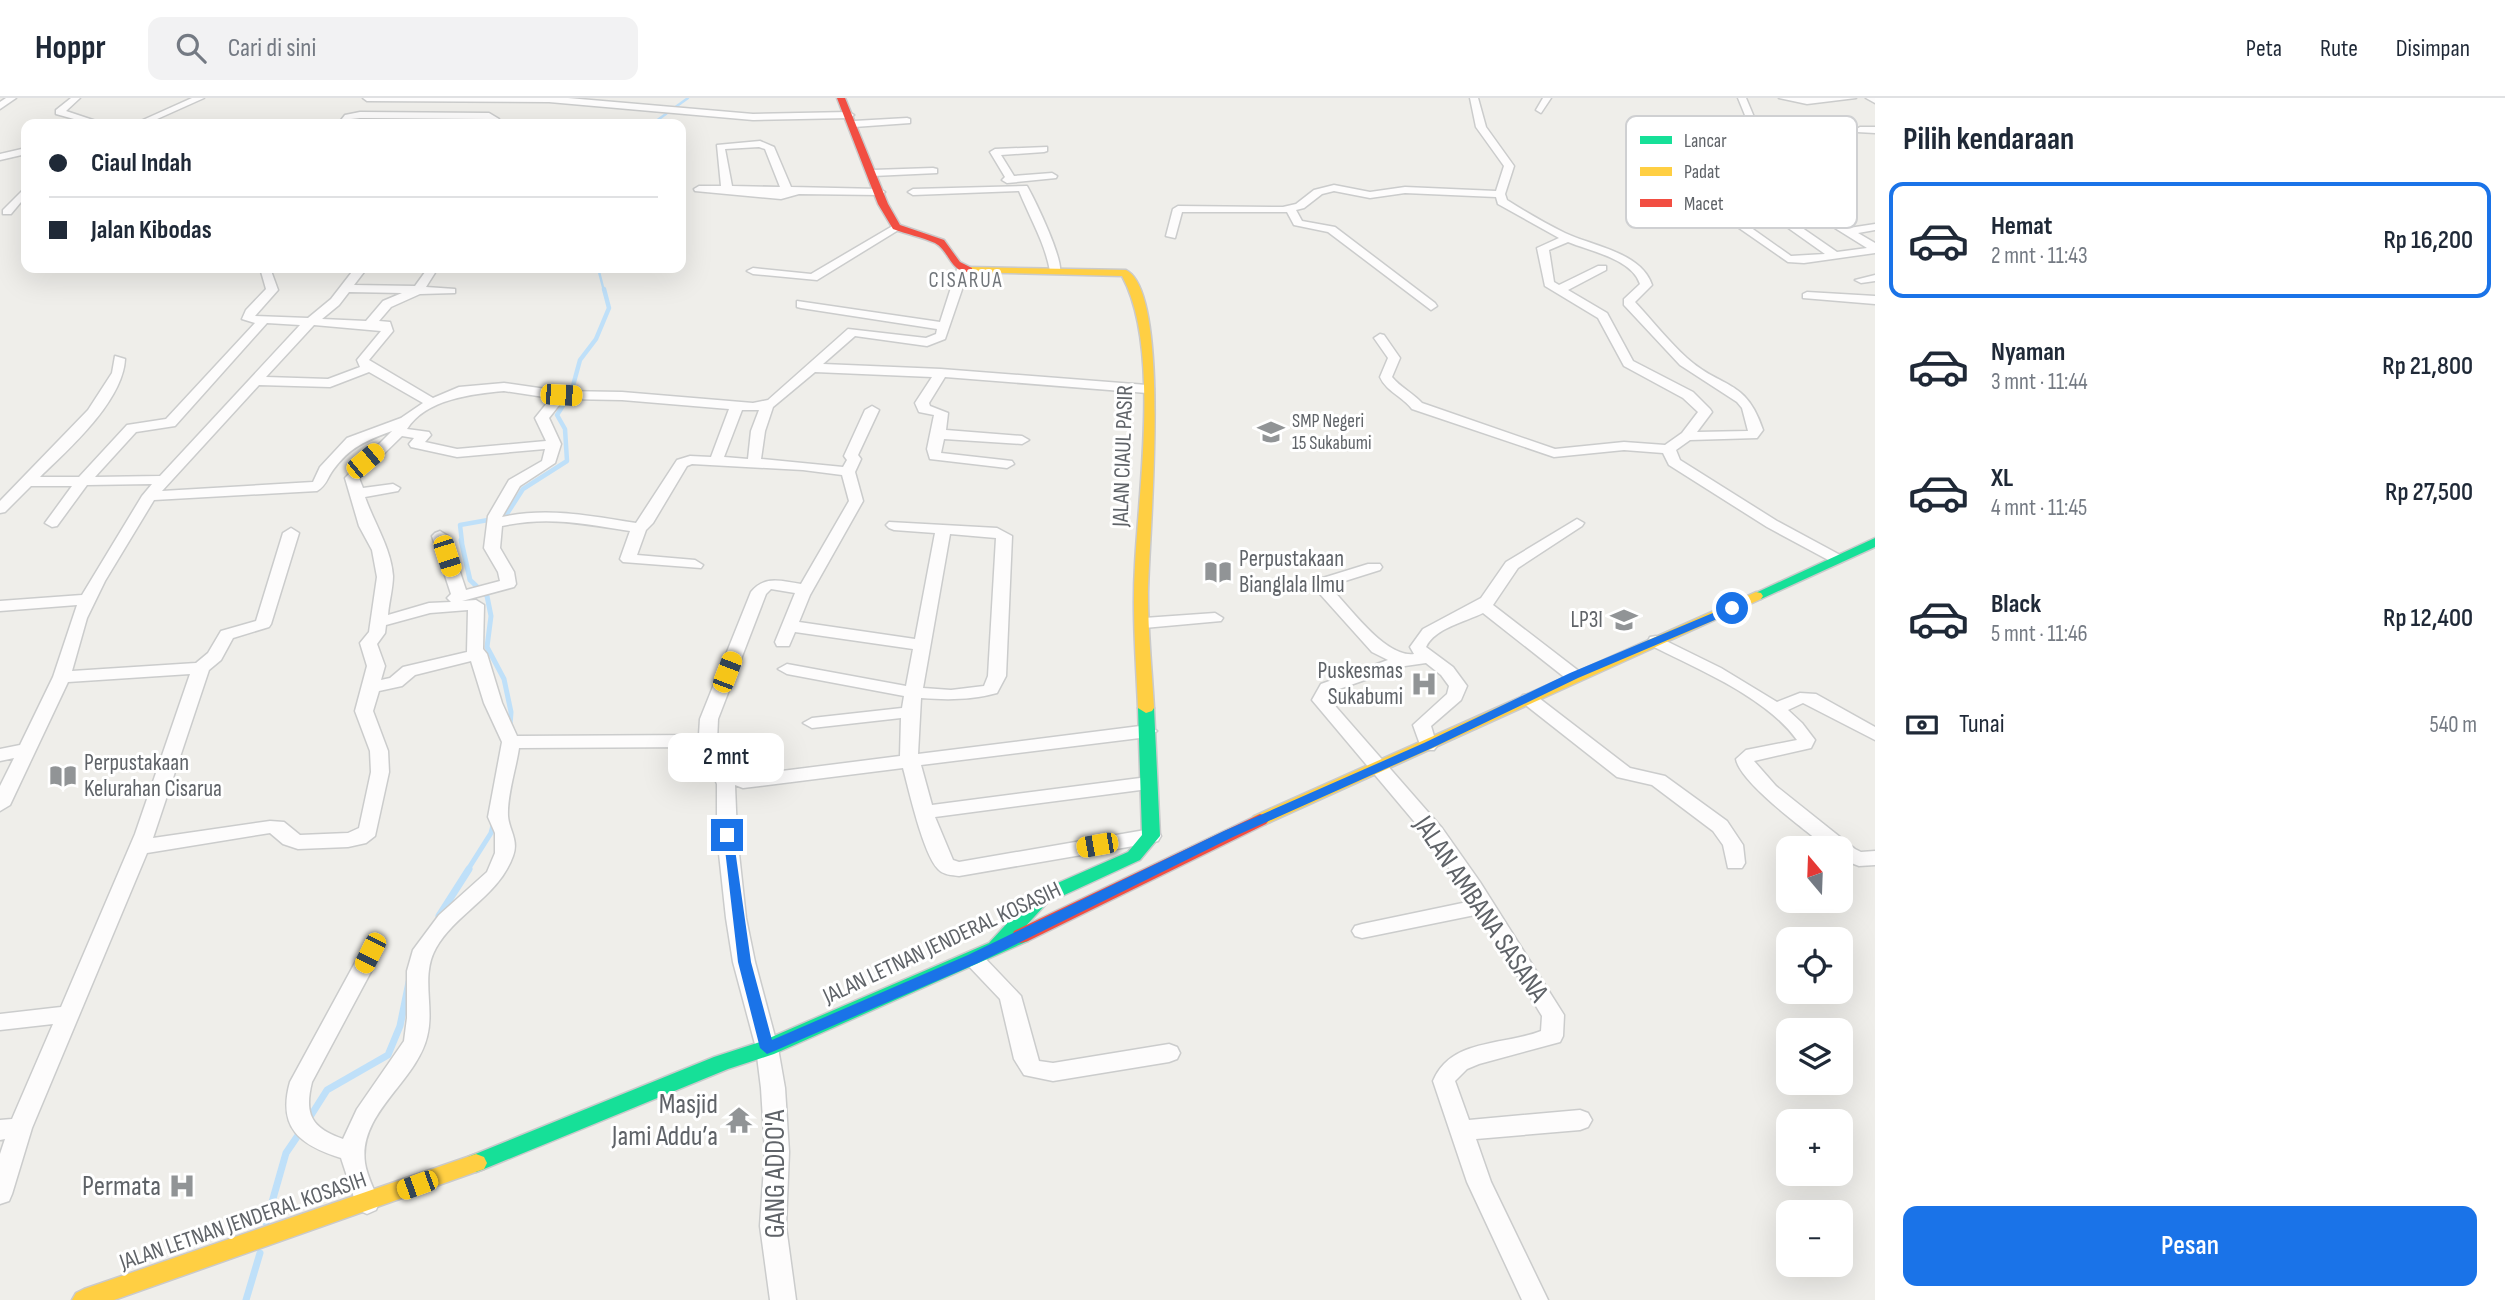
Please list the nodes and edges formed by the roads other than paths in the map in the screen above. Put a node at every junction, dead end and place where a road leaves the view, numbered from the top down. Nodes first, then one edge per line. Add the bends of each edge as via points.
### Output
1 (12, 98) edge
2 (76, 98) edge
3 (200, 98) edge
4 (367, 98) edge
5 (841, 98) edge
6 (1474, 98) edge
7 (1547, 98) edge
8 (1742, 98) edge
9 (1783, 98) edge
10 (1852, 98) edge
11 (1870, 98) edge
12 (451, 100) junction
13 (1875, 100) edge
14 (0, 106) edge
15 (1541, 110) dead end
16 (1749, 116) edge
17 (760, 117) junction
18 (84, 119) edge
19 (151, 119) edge
20 (347, 119) edge
21 (386, 119) edge
22 (445, 119) edge
23 (462, 119) edge
24 (494, 119) edge
25 (852, 119) junction
26 (907, 121) dead end
27 (1860, 130) dead end
28 (1875, 130) edge
29 (762, 131) dead end
30 (1044, 149) dead end
31 (21, 152) edge
32 (0, 157) edge
33 (933, 171) dead end
34 (873, 173) junction
35 (1052, 176) dead end
36 (1011, 179) junction
37 (727, 189) junction
38 (990, 189) junction
39 (792, 191) junction
40 (880, 192) junction
41 (913, 192) dead end
42 (1500, 194) junction
43 (21, 195) edge
44 (1290, 208) junction
45 (3, 212) edge
46 (21, 213) edge
47 (896, 227) junction
48 (1875, 227) edge
49 (1745, 228) edge
50 (1794, 228) edge
51 (1844, 228) edge
52 (1849, 231) junction
53 (1171, 236) dead end
54 (1569, 238) junction
55 (1875, 249) edge
56 (1835, 256) junction
57 (1602, 268) dead end
58 (963, 269) junction
59 (754, 271) dead end
60 (1056, 271) junction
61 (267, 273) edge
62 (356, 273) edge
63 (430, 273) edge
64 (1875, 278) edge
65 (1860, 280) dead end
66 (345, 288) junction
67 (418, 290) junction
68 (1559, 290) junction
69 (451, 291) dead end
70 (1807, 296) dead end
71 (1875, 300) edge
72 (801, 304) dead end
73 (1431, 306) dead end
74 (263, 321) junction
75 (308, 324) junction
76 (370, 324) junction
77 (943, 326) junction
78 (1380, 338) dead end
79 (119, 359) dead end
80 (369, 368) junction
81 (815, 368) junction
82 (941, 373) junction
83 (256, 381) junction
84 (1147, 390) junction
85 (561, 395) junction
86 (432, 403) junction
87 (767, 405) junction
88 (736, 407) junction
89 (872, 410) dead end
90 (402, 427) junction
91 (939, 433) junction
92 (1687, 436) junction
93 (1022, 440) dead end
94 (554, 444) junction
95 (1668, 449) junction
96 (716, 461) junction
97 (754, 463) junction
98 (1007, 464) dead end
99 (848, 472) junction
100 (162, 480) junction
101 (83, 481) junction
102 (25, 482) junction
103 (393, 488) dead end
104 (355, 494) junction
105 (149, 496) junction
106 (0, 509) edge
107 (52, 523) dead end
108 (495, 523) junction
109 (1577, 523) dead end
110 (894, 525) dead end
111 (639, 528) junction
112 (943, 529) junction
113 (290, 533) dead end
114 (440, 536) dead end
115 (1875, 542) edge
116 (1838, 559) junction
117 (695, 565) dead end
118 (1374, 567) dead end
119 (806, 589) junction
120 (460, 596) junction
121 (88, 599) junction
122 (1483, 605) junction
123 (0, 606) edge
124 (429, 608) junction
125 (1215, 618) dead end
126 (380, 622) junction
127 (1144, 623) junction
128 (1656, 641) junction
129 (921, 645) junction
130 (479, 654) junction
131 (1428, 657) junction
132 (1402, 661) junction
133 (201, 668) junction
134 (787, 669) dead end
135 (1574, 676) junction
136 (62, 677) junction
137 (371, 688) junction
138 (913, 692) junction
139 (1529, 699) junction
140 (1777, 709) junction
141 (909, 712) junction
142 (812, 723) dead end
143 (1148, 731) junction
144 (1875, 734) edge
145 (511, 741) junction
146 (708, 741) junction
147 (1428, 746) junction
148 (26, 750) junction
149 (0, 755) edge
150 (909, 762) junction
151 (1377, 769) junction
152 (743, 782) dead end
153 (1148, 783) junction
154 (0, 805) edge
155 (923, 812) junction
156 (1151, 836) junction
157 (140, 847) junction
158 (1875, 858) edge
159 (1735, 863) dead end
160 (1485, 906) junction
161 (1362, 931) dead end
162 (995, 947) junction
163 (370, 953) dead end
164 (973, 959) junction
165 (68, 1014) junction
166 (0, 1022) edge
167 (767, 1048) junction
168 (1169, 1053) dead end
169 (1580, 1120) dead end
170 (10, 1129) edge
171 (1460, 1131) junction
172 (352, 1151) junction
173 (0, 1193) edge
174 (367, 1203) junction
175 (84, 1300) edge
176 (783, 1300) edge
177 (1532, 1300) edge

1 - 14 street
2 - 18 street via 59,112
3 - 19 street
4 - 12 street
5 - 25 main road
6 - 42 street via 1487,140 1508,166
7 - 15 street
8 - 16 street
9 - 10 street
11 - 13 street
12 - 17 street via 549,99
12 - 22 street
17 - 25 street
17 - 29 street
20 - 21 street via 356,115
23 - 24 street
25 - 26 street
25 - 34 main road
27 - 28 street
30 - 36 street via 993,148
31 - 32 street
33 - 34 street
34 - 40 main road
35 - 36 street
36 - 38 street via 990,181
37 - 39 street
37 - 39 street via 699,190 781,196
37 - 39 street via 720,147 761,144 769,147
38 - 41 street
38 - 60 street via 1024,189 1052,249
39 - 40 street
40 - 47 main road
42 - 44 street via 1405,190 1370,195 1334,188
42 - 54 street via 1502,202
43 - 45 street
44 - 53 street via 1246,212 1178,209
44 - 73 street via 1298,223 1331,229
45 - 46 street
47 - 58 main road via 941,242
47 - 59 street via 813,278
48 - 52 street
49 - 56 street via 1785,257
50 - 56 street
51 - 52 street
52 - 55 street
54 - 68 street via 1543,248 1546,278
54 - 92 street via 1593,245 1644,277 1646,285 1628,302 1684,362 1742,399 1756,429 1752,435
55 - 56 street
57 - 68 street
58 - 60 main road, JALAN CIAUL PASIR
58 - 77 street
60 - 84 main road, JALAN CIAUL PASIR via 1114,271 1130,276 1142,313 1149,362
61 - 74 street via 272,290 247,317
62 - 66 street
63 - 67 street
64 - 65 street
66 - 67 street
66 - 75 street
67 - 69 street
67 - 76 street via 387,304
68 - 92 street via 1603,316 1628,363 1703,407 1705,417
70 - 71 street
72 - 77 street
74 - 75 street
74 - 101 street via 179,415 163,426 132,428
75 - 76 street
75 - 83 street
76 - 80 street via 388,328 363,360
77 - 81 street via 939,338 930,342 852,332
78 - 95 street via 1394,358 1386,377 1389,383 1417,406 1554,453 1624,446
79 - 102 street via 119,374 91,414
80 - 83 street via 330,383
80 - 86 street
81 - 82 street
81 - 87 street
82 - 84 street
82 - 91 street via 922,403 924,409 941,413
83 - 100 street
84 - 127 main road, JALAN CIAUL PASIR
85 - 86 street via 492,387 459,391
85 - 88 street
85 - 94 street via 542,418
86 - 90 street
87 - 88 street
87 - 97 street
88 - 96 street
89 - 99 street
90 - 94 street via 424,435 416,444 457,453
90 - 104 street via 352,478
90 - 105 street via 352,441 312,488
91 - 93 street
91 - 98 street via 935,456
92 - 95 street
94 - 108 street via 548,463 514,483 498,508
95 - 116 street via 1674,462 1707,485
96 - 97 street
96 - 111 street via 682,463
97 - 99 street
99 - 119 street via 856,501
100 - 101 street
100 - 105 street
101 - 102 street
101 - 107 street
102 - 106 street
103 - 104 street
104 - 126 street via 380,550 385,577
105 - 121 street
108 - 111 street via 555,515
108 - 120 street via 492,548 508,584
109 - 122 street via 1512,565
110 - 112 street
111 - 117 street via 624,564
112 - 129 street
112 - 138 street via 1004,536 997,676 991,689 979,694
113 - 133 street via 263,624 227,635 215,656
114 - 120 street
115 - 116 main road, JALAN LETNAN JENDERAL KOSASIH
116 - 128 main road, JALAN LETNAN JENDERAL KOSASIH
118 - 132 street via 1319,584 1378,648
119 - 129 street via 786,634
119 - 146 street via 767,584 759,592 709,719
120 - 124 street
121 - 123 street
121 - 136 street
122 - 131 street via 1422,638 1418,647
122 - 135 street
124 - 126 street
124 - 130 street via 475,604
125 - 127 street
126 - 137 street via 368,643 376,666
127 - 143 main road, JALAN CIAUL PASIR
128 - 135 main road, JALAN LETNAN JENDERAL KOSASIH
128 - 140 street
129 - 138 street
130 - 137 street via 409,671 396,682
130 - 145 street via 493,703
131 - 132 street
131 - 147 street via 1454,679 1458,691 1425,719 1422,731
132 - 151 street, JALAN AMBANA SASANA via 1322,693 1324,706
133 - 136 street
133 - 157 street
134 - 138 street
135 - 139 main road, JALAN LETNAN JENDERAL KOSASIH
136 - 148 street
137 - 157 street via 364,711 379,751 380,772 364,835 298,842 270,827
138 - 141 street
139 - 147 main road, JALAN LETNAN JENDERAL KOSASIH
139 - 159 street via 1625,773 1658,780 1720,826 1733,845
140 - 144 street via 1810,698
140 - 158 street via 1797,726 1805,744 1747,757 1745,763 1769,790 1848,854
141 - 142 street
141 - 150 street
143 - 150 street
143 - 153 main road, JALAN CIAUL PASIR
145 - 146 street
145 - 172 street via 498,817 505,833 501,866 425,948 419,965 415,1040 398,1074 361,1120
146 - 167 street, GANG ADDO'A via 726,784 737,918
147 - 151 main road, JALAN LETNAN JENDERAL KOSASIH
148 - 149 street
148 - 154 street
150 - 152 street
150 - 155 street
151 - 160 street, JALAN AMBANA SASANA via 1435,833
151 - 162 main road, JALAN LETNAN JENDERAL KOSASIH via 1229,834
153 - 155 street
153 - 156 main road, JALAN CIAUL PASIR
155 - 156 street via 942,860 953,869
156 - 162 main road via 1134,856 1041,898
157 - 165 street
160 - 161 street
160 - 171 street, JALAN AMBANA SASANA via 1553,1015 1555,1030 1541,1042 1466,1057 1448,1069 1444,1081
162 - 164 main road, JALAN LETNAN JENDERAL KOSASIH
163 - 172 street via 301,1082 296,1104 312,1137
164 - 167 main road, JALAN LETNAN JENDERAL KOSASIH
164 - 168 street via 1010,996 1025,1059 1032,1069 1054,1072
165 - 166 street
165 - 170 street
167 - 174 main road, JALAN LETNAN JENDERAL KOSASIH via 517,1149
167 - 176 street, GANG ADDO'A via 777,1130 773,1226
169 - 171 street
170 - 173 street
171 - 177 street, JALAN AMBANA SASANA
172 - 174 street
174 - 175 main road, JALAN LETNAN JENDERAL KOSASIH

